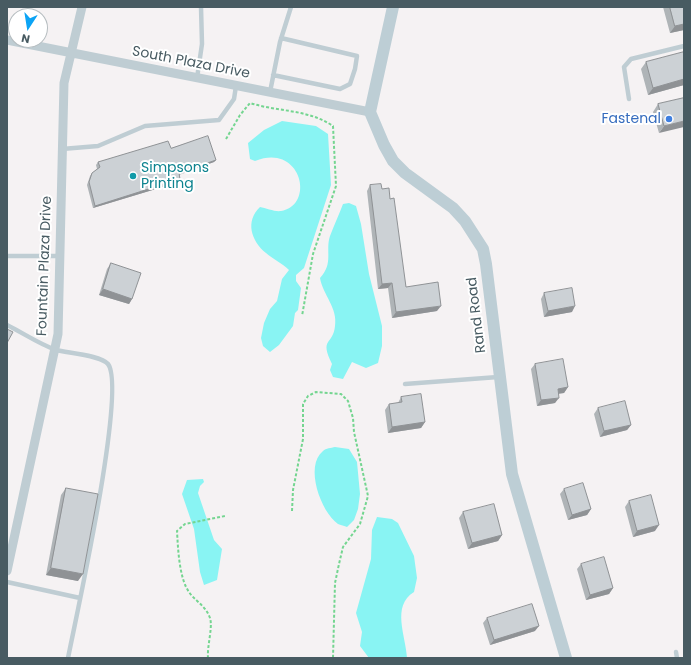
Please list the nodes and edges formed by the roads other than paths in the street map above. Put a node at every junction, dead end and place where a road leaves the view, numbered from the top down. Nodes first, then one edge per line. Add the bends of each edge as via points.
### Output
1 (82, 7) edge
2 (201, 7) edge
3 (291, 7) edge
4 (393, 7) edge
5 (281, 38) junction
6 (7, 40) edge
7 (684, 46) edge
8 (72, 54) junction
9 (273, 75) junction
10 (197, 78) junction
11 (236, 86) junction
12 (270, 93) junction
13 (630, 99) dead end
14 (370, 112) junction
15 (62, 149) junction
16 (7, 256) edge
17 (60, 256) junction
18 (7, 325) edge
19 (55, 350) junction
20 (500, 377) junction
21 (405, 384) dead end
22 (7, 571) edge
23 (7, 582) edge
24 (80, 598) junction
25 (676, 652) dead end
26 (68, 658) edge
27 (566, 658) edge
28 (677, 658) edge

1 - 8 street, Fountain Plaza Drive
2 - 10 lane via 202,44
3 - 5 lane
4 - 14 street
5 - 9 lane
5 - 9 lane via 357,56 355,69 350,84 340,89
6 - 8 street, South Plaza Drive
7 - 13 lane via 631,58 624,67
8 - 10 street, South Plaza Drive
8 - 15 street, Fountain Plaza Drive via 64,83
9 - 12 lane
10 - 11 street, South Plaza Drive
11 - 12 street, South Plaza Drive
11 - 15 lane via 234,99 219,120 145,126 98,146
12 - 14 street, South Plaza Drive
14 - 20 street, Rand Road via 393,161 405,173 453,208 465,221 483,249
15 - 17 street, Fountain Plaza Drive
16 - 17 lane
17 - 19 street, Fountain Plaza Drive via 58,334
18 - 19 lane
19 - 22 street, Fountain Plaza Drive
19 - 24 lane via 101,359 108,365 112,380 110,430
20 - 21 lane
20 - 27 street, Rand Road via 512,474
23 - 24 lane
24 - 26 lane
25 - 28 lane

